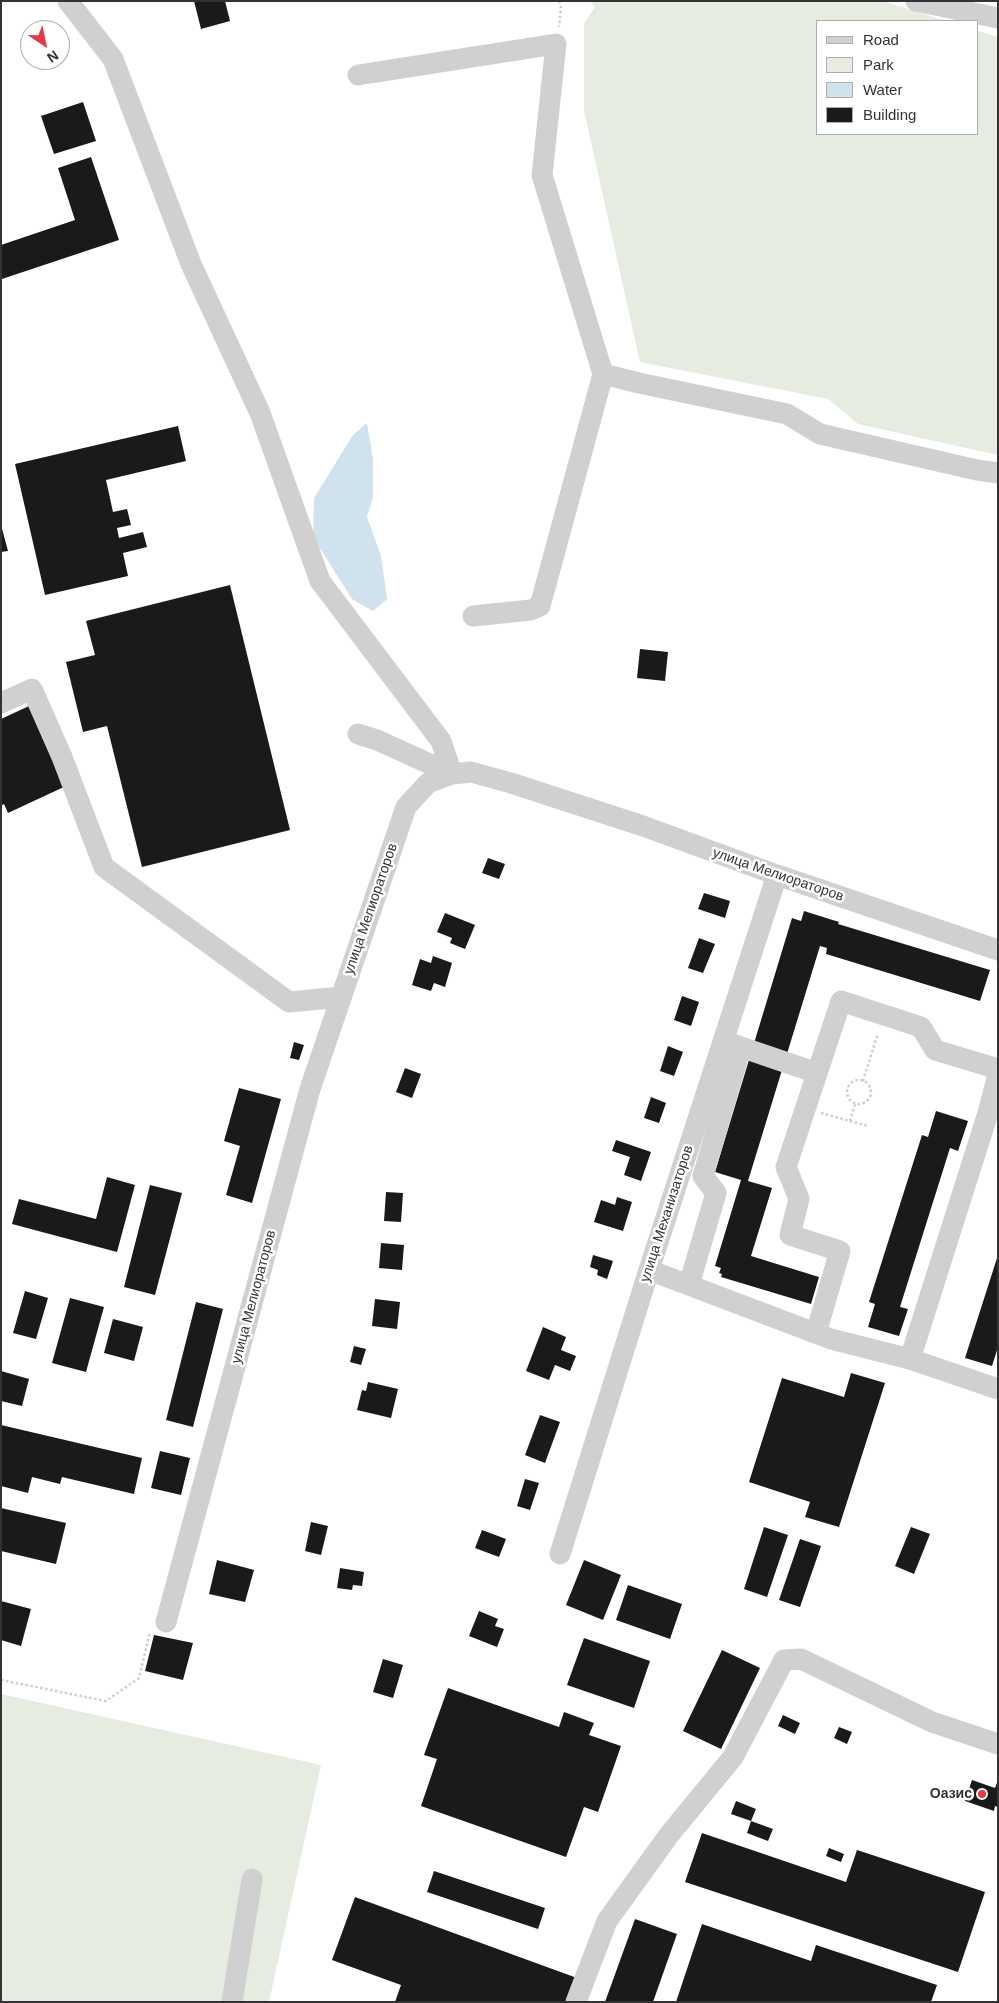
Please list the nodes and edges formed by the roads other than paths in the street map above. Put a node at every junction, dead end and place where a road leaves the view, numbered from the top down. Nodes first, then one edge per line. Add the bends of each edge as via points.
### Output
1 (68, 1) edge
2 (916, 1) edge
3 (998, 18) edge
4 (358, 75) dead end
5 (603, 374) junction
6 (998, 473) edge
7 (473, 616) dead end
8 (1, 703) edge
9 (358, 734) dead end
10 (452, 774) junction
11 (777, 875) junction
12 (998, 950) edge
13 (341, 997) junction
14 (732, 1044) junction
15 (998, 1069) edge
16 (817, 1073) junction
17 (998, 1075) edge
18 (649, 1270) junction
19 (689, 1285) junction
20 (816, 1333) junction
21 (910, 1359) junction
22 (998, 1389) edge
23 (560, 1554) dead end
24 (166, 1622) road end
25 (998, 1744) edge
26 (252, 1879) dead end
27 (232, 2002) edge
28 (576, 2002) edge

1 - 10 street via 112,59 191,264 260,413 320,581 441,741
2 - 3 street
4 - 5 street via 556,44 542,175
5 - 6 street via 787,414 820,434
5 - 7 street via 540,606 531,610
8 - 13 street via 32,690 104,867 289,1002
9 - 10 street
10 - 11 street, улица Мелиораторов via 471,772 511,783 643,826
10 - 13 street, улица Мелиораторов via 428,783 406,807
11 - 12 street, улица Мелиораторов
11 - 14 street, улица Механизаторов
13 - 24 street, улица Мелиораторов via 310,1089
14 - 16 street
14 - 18 street, улица Механизаторов
14 - 19 street via 703,1176 716,1192
15 - 16 street via 935,1050 921,1026 840,1001
16 - 20 street via 786,1167 799,1198 790,1235 840,1251
17 - 21 street
18 - 19 street
18 - 23 street, улица Механизаторов
19 - 20 street
20 - 21 street
21 - 22 street
25 - 28 street via 932,1722 801,1659 784,1660 733,1757 669,1835 607,1921
26 - 27 street

